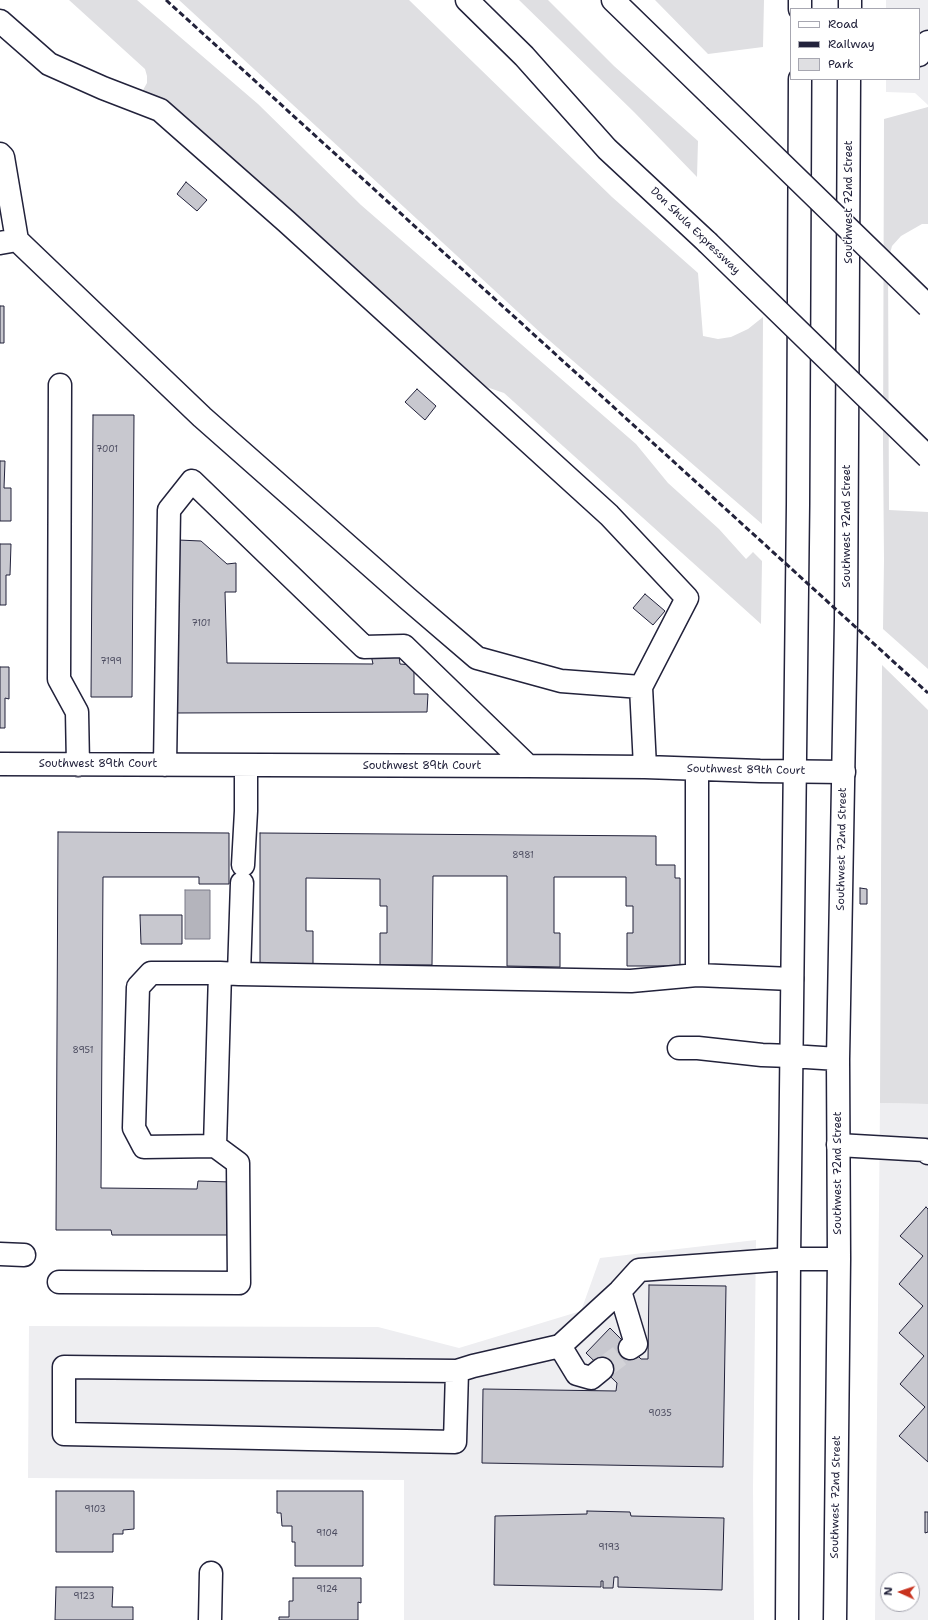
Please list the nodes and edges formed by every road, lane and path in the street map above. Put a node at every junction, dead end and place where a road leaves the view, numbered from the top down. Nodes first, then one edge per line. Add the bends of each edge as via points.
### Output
1 (467, 0) edge
2 (613, 0) edge
3 (0, 20) edge
4 (928, 42) edge
5 (920, 54) edge
6 (800, 80) edge
7 (849, 80) edge
8 (0, 154) edge
9 (9, 242) edge
10 (928, 306) edge
11 (60, 386) dead end
12 (928, 457) edge
13 (641, 687) junction
14 (0, 764) edge
15 (78, 765) junction
16 (165, 765) junction
17 (246, 765) junction
18 (528, 766) junction
19 (645, 767) junction
20 (697, 769) junction
21 (795, 772) junction
22 (844, 772) junction
23 (229, 974) junction
24 (697, 975) junction
25 (792, 979) junction
26 (679, 1048) dead end
27 (791, 1056) junction
28 (838, 1059) junction
29 (838, 1145) junction
30 (215, 1146) junction
31 (928, 1153) edge
32 (0, 1254) edge
33 (24, 1254) dead end
34 (789, 1259) junction
35 (839, 1259) junction
36 (59, 1282) dead end
37 (620, 1291) junction
38 (560, 1346) junction
39 (630, 1348) dead end
40 (602, 1369) tunnel mouth
41 (457, 1371) junction
42 (211, 1573) dead end
43 (210, 1620) edge
44 (787, 1620) edge
45 (835, 1620) edge

1 - 12 main road, Don Shula Expressway, bridge via 524,56 607,149 707,242
2 - 10 main road, bridge
3 - 13 main road via 49,64 160,110 609,515 687,598
4 - 5 main road
6 - 21 main road
7 - 22 main road, Southwest 72nd Street
8 - 9 main road via 3,157
9 - 13 main road via 202,417 477,658 561,681
11 - 15 main road via 59,679 77,712
13 - 19 main road
14 - 15 main road, Southwest 89th Court
15 - 16 main road, Southwest 89th Court
16 - 17 main road, Southwest 89th Court
16 - 18 main road via 169,510 192,481 364,647 404,646
17 - 18 main road, Southwest 89th Court
17 - 23 main road via 242,874
18 - 19 main road, Southwest 89th Court
19 - 20 main road, Southwest 89th Court
20 - 21 main road, Southwest 89th Court
20 - 24 main road
21 - 22 main road, Southwest 89th Court
21 - 25 main road
22 - 28 main road, Southwest 72nd Street
23 - 24 main road via 631,981
23 - 30 main road
23 - 30 main road via 151,973 138,987 134,1128 144,1147
24 - 25 main road
25 - 27 main road
26 - 27 main road
27 - 28 main road
27 - 34 main road
28 - 29 main road, Southwest 72nd Street
29 - 31 main road via 925,1150
29 - 35 main road, Southwest 72nd Street
30 - 36 main road via 238,1163 238,1283
32 - 33 main road
34 - 35 main road
34 - 37 main road via 639,1270
34 - 44 main road
35 - 45 main road, Southwest 72nd Street
37 - 38 main road
37 - 39 main road via 636,1344
38 - 40 main road via 578,1374 591,1378
38 - 41 main road
41 - 41 main road via 455,1442 64,1434 64,1367
42 - 43 main road

